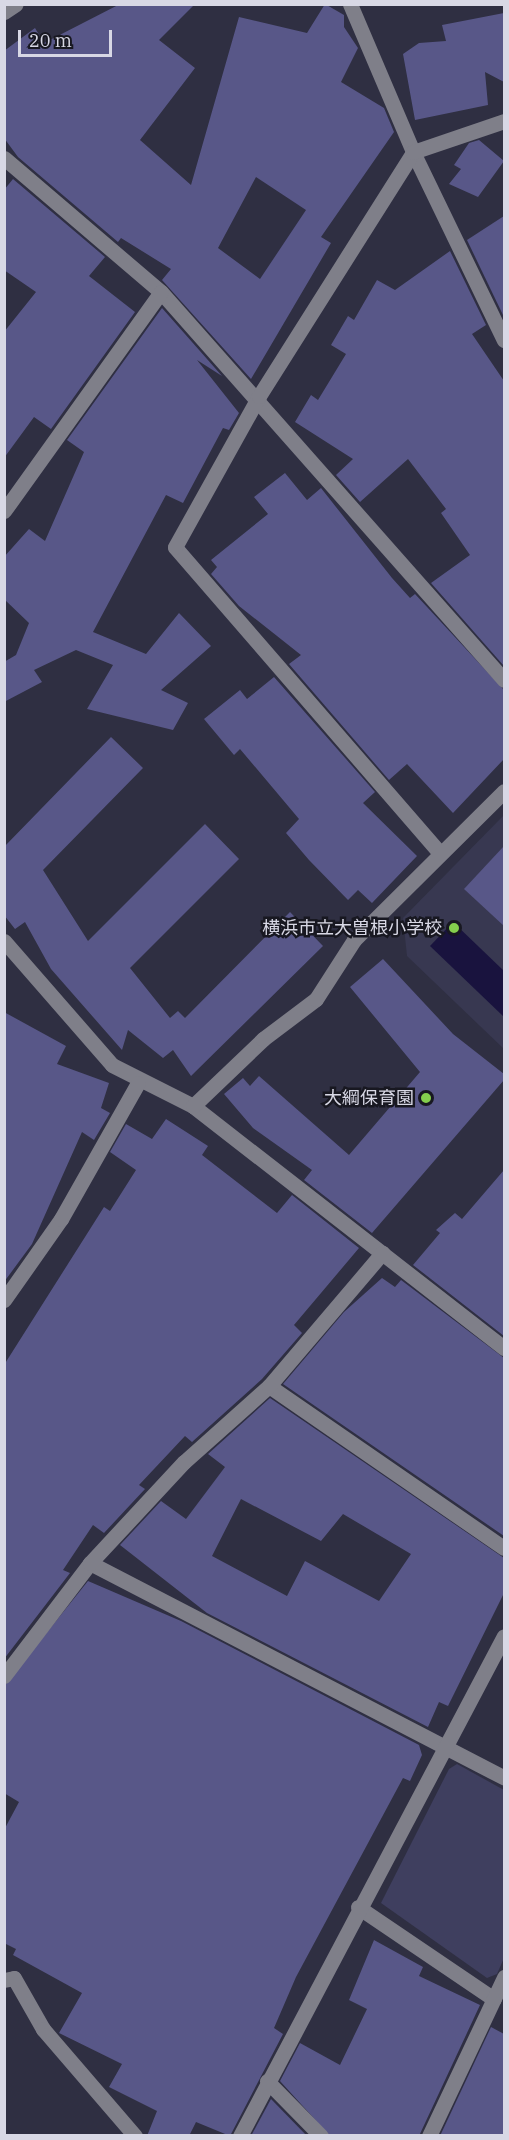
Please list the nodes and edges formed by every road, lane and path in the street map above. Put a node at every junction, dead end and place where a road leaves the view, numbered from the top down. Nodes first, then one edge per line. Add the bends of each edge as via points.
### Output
1 (16, 4) edge
2 (350, 4) edge
3 (4, 12) edge
4 (504, 121) edge
5 (413, 152) junction
6 (4, 158) edge
7 (162, 292) junction
8 (504, 340) edge
9 (259, 396) junction
10 (7, 500) edge
11 (504, 680) edge
12 (504, 791) edge
13 (439, 852) junction
14 (4, 941) edge
15 (138, 1083) junction
16 (193, 1106) junction
17 (382, 1253) junction
18 (4, 1300) edge
19 (504, 1348) edge
20 (268, 1386) junction
21 (504, 1548) edge
22 (90, 1563) junction
23 (504, 1636) edge
24 (4, 1676) edge
25 (442, 1746) junction
26 (504, 1778) edge
27 (358, 1907) junction
28 (504, 1977) edge
29 (4, 1980) edge
30 (494, 1999) junction
31 (267, 2081) junction
32 (135, 2136) edge
33 (240, 2136) edge
34 (321, 2136) edge
35 (429, 2136) edge

1 - 3 street
2 - 5 street
4 - 5 street
5 - 8 street
5 - 9 street
6 - 7 street
7 - 9 street
7 - 10 street
9 - 11 street
9 - 13 street via 176,547
12 - 13 street
13 - 16 street via 354,940 316,999 262,1039
14 - 15 street via 112,1065
15 - 16 street
15 - 18 street via 61,1219
16 - 17 street
17 - 19 street
17 - 20 street
20 - 21 street
20 - 22 street via 184,1462
22 - 24 street
22 - 25 street
23 - 25 street
25 - 26 street
25 - 27 street
27 - 30 street
27 - 31 street
28 - 30 street
29 - 32 street via 14,1978 43,2029
30 - 35 street
31 - 33 street
31 - 34 street

